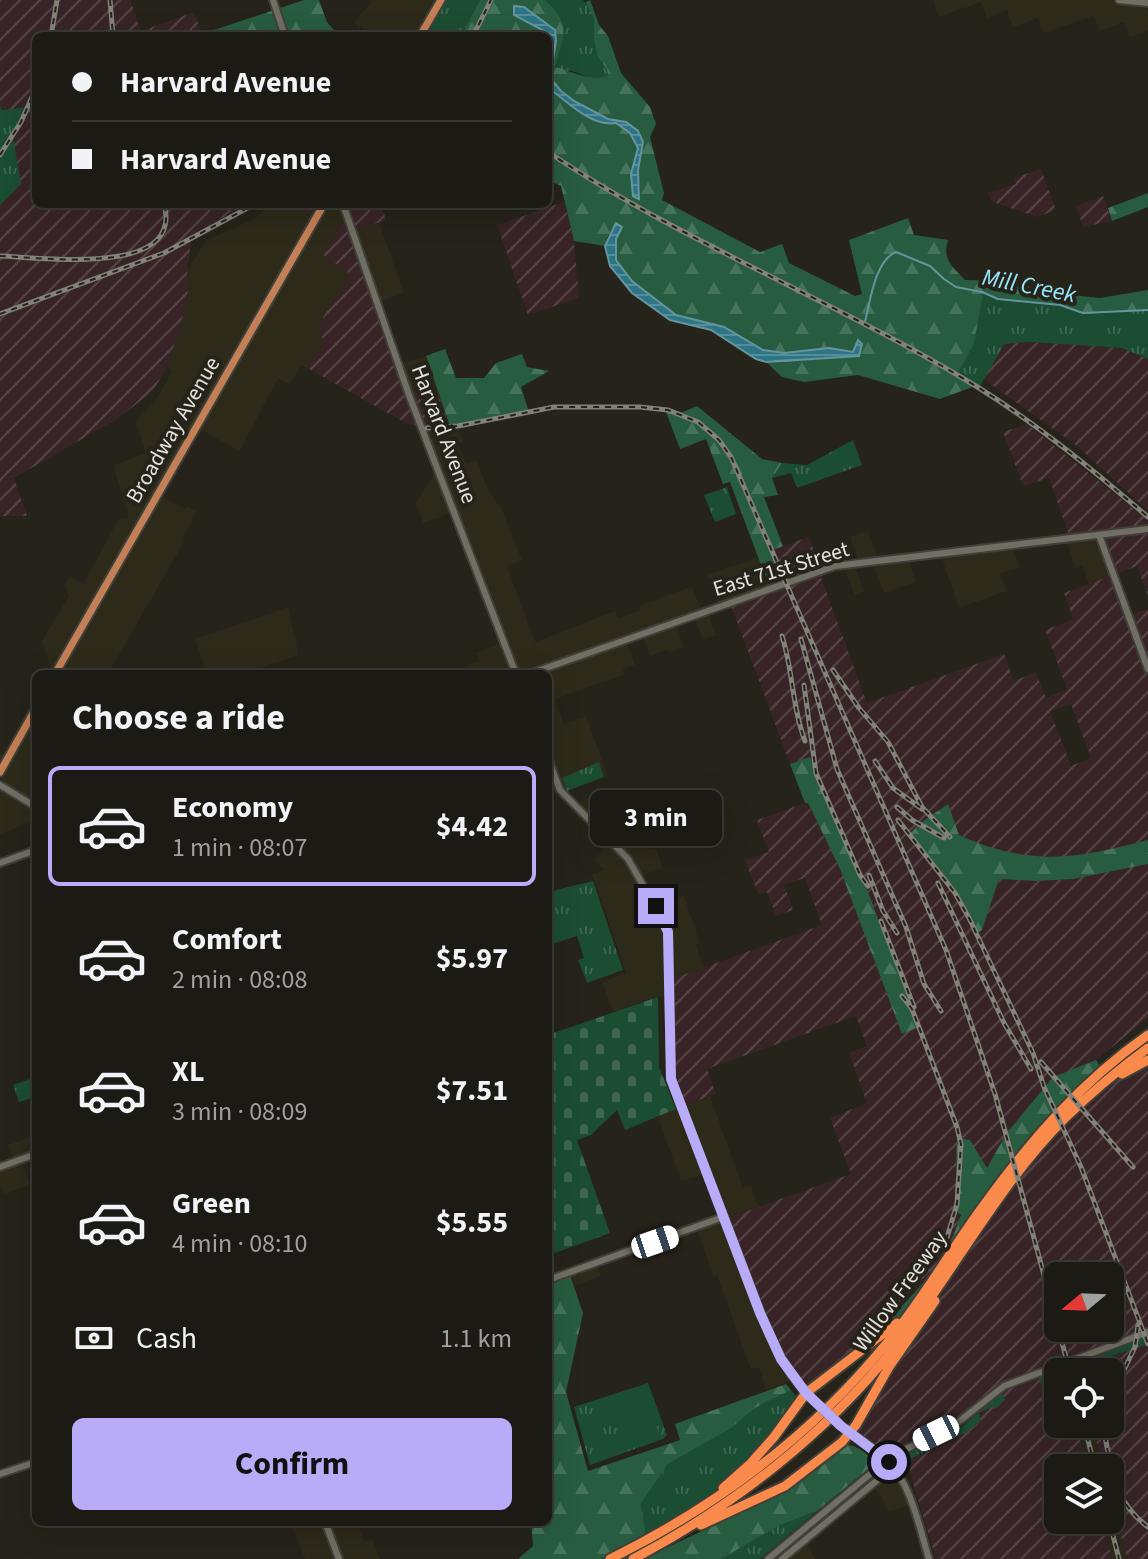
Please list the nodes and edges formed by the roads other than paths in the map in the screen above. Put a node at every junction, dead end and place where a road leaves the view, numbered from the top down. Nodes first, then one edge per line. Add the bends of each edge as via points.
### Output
1 (273, 0) edge
2 (1119, 0) edge
3 (441, 1) edge
4 (1148, 3) edge
5 (284, 32) edge
6 (422, 32) edge
7 (322, 208) edge
8 (344, 208) edge
9 (1148, 529) edge
10 (1113, 533) junction
11 (1099, 535) junction
12 (1105, 550) junction
13 (1148, 669) edge
14 (57, 670) edge
15 (514, 670) edge
16 (540, 670) edge
17 (32, 715) edge
18 (552, 769) edge
19 (0, 772) edge
20 (0, 785) edge
21 (32, 805) edge
22 (32, 851) edge
23 (0, 863) edge
24 (1148, 1033) edge
25 (1148, 1048) edge
26 (1148, 1060) edge
27 (1097, 1087) junction
28 (32, 1155) edge
29 (0, 1167) edge
30 (723, 1217) junction
31 (966, 1249) junction
32 (552, 1279) edge
33 (914, 1308) junction
34 (1148, 1332) edge
35 (808, 1396) junction
36 (850, 1433) junction
37 (889, 1462) junction
38 (32, 1463) edge
39 (0, 1474) edge
40 (695, 1511) junction
41 (327, 1526) edge
42 (669, 1540) junction
43 (637, 1545) junction
44 (339, 1559) edge
45 (601, 1559) edge
46 (610, 1559) edge
47 (633, 1559) edge
48 (768, 1559) edge
49 (782, 1559) edge
50 (929, 1559) edge

1 - 5 main road
2 - 4 main road
3 - 6 main road
7 - 14 main road, Broadway Avenue
8 - 15 main road, Harvard Avenue
9 - 10 main road, East 71st Street
10 - 11 main road, East 71st Street
10 - 12 main road
11 - 12 main road
11 - 16 main road, East 71st Street via 835,566
12 - 13 main road
17 - 19 main road
18 - 30 main road via 560,790 628,859 666,924 671,1079
20 - 21 main road
22 - 23 main road
24 - 33 highway, Willow Freeway via 1033,1139
25 - 27 highway, Willow Freeway
26 - 27 highway
27 - 31 highway, Willow Freeway via 1019,1172
28 - 29 main road
30 - 32 main road
30 - 35 main road via 771,1338
31 - 36 highway
31 - 42 highway, Willow Freeway via 896,1345 796,1450
33 - 35 highway
33 - 40 highway, Willow Freeway via 793,1441
34 - 37 main road via 1004,1386 957,1423
35 - 36 main road, bridge
35 - 40 highway via 751,1463
36 - 37 main road
36 - 42 highway via 785,1486
37 - 48 main road
37 - 49 main road via 886,1473
37 - 50 main road via 907,1491
38 - 39 main road
40 - 43 highway, Willow Freeway
41 - 44 main road
42 - 47 highway, Willow Freeway
43 - 45 highway
43 - 46 highway, Willow Freeway

